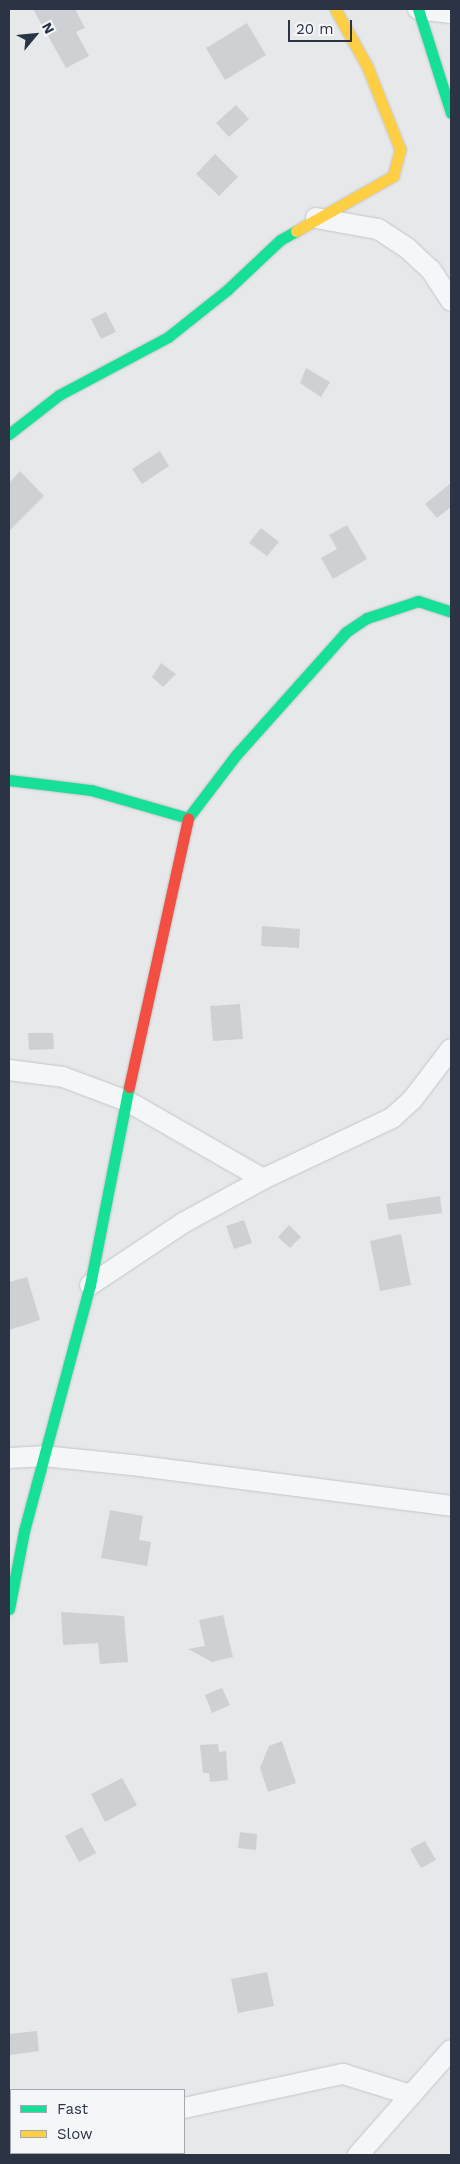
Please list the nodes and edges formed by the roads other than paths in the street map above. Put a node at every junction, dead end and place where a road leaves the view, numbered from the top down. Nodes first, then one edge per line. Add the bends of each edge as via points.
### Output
1 (335, 9) edge
2 (418, 9) edge
3 (451, 13) edge
4 (451, 113) edge
5 (316, 218) junction
6 (451, 301) edge
7 (9, 434) edge
8 (451, 612) edge
9 (9, 780) edge
10 (188, 818) junction
11 (451, 1049) edge
12 (9, 1070) edge
13 (127, 1101) junction
14 (263, 1179) junction
15 (90, 1285) junction
16 (43, 1456) junction
17 (9, 1458) edge
18 (451, 1506) edge
19 (9, 1609) edge
20 (451, 2050) edge
21 (411, 2095) junction
22 (185, 2108) edge
23 (358, 2155) edge

1 - 5 street via 367,66 393,128 400,160 387,181
2 - 3 street
2 - 4 street
5 - 6 street via 378,229 407,248 431,270
5 - 7 street via 280,240 227,290 168,337 59,395
8 - 10 street via 418,601 367,618 346,632 236,755
9 - 10 street via 91,790
10 - 13 street via 154,962
11 - 14 street via 412,1100 392,1118
12 - 13 street via 63,1076
13 - 14 street
13 - 15 street
14 - 15 street via 183,1223
15 - 16 street
16 - 17 street
16 - 18 street
16 - 19 street
20 - 21 street
21 - 22 street via 343,2074
21 - 23 street

